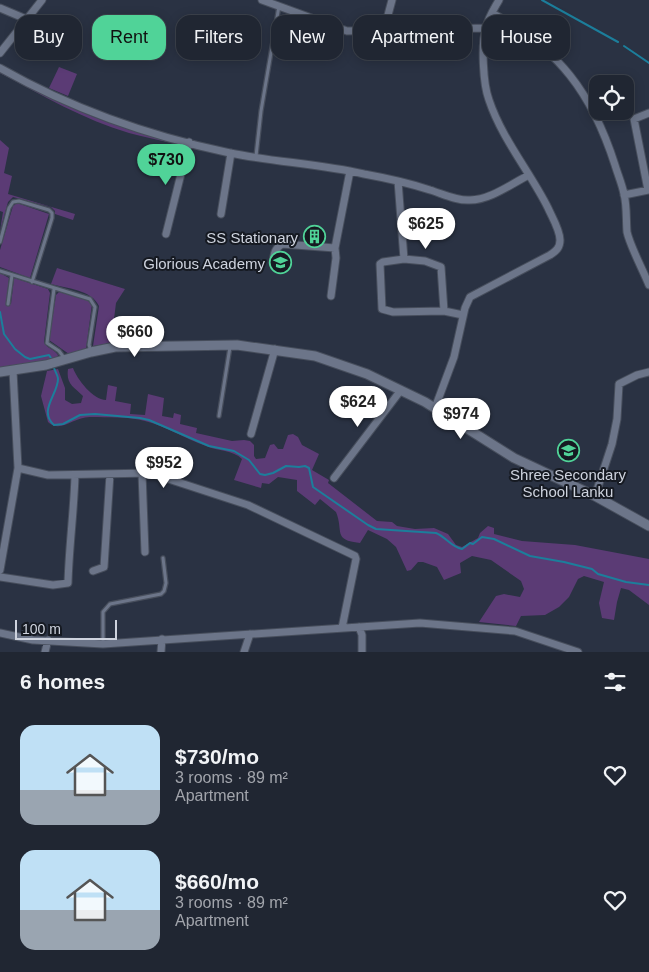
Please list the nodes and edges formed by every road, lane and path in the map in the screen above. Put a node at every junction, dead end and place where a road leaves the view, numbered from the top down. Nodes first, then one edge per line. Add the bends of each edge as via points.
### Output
1 (42, 0) edge
2 (262, 0) edge
3 (392, 0) edge
4 (499, 0) edge
5 (279, 6) junction
6 (0, 8) edge
7 (492, 13) joint
8 (17, 15) edge
9 (29, 15) edge
10 (388, 15) edge
11 (353, 31) edge
12 (15, 33) edge
13 (0, 53) edge
14 (485, 60) edge
15 (0, 68) edge
16 (649, 113) edge
17 (188, 142) junction
18 (231, 153) junction
19 (256, 156) junction
20 (350, 171) junction
21 (529, 174) junction
22 (398, 181) junction
23 (648, 190) edge
24 (624, 195) junction
25 (222, 214) dead end
26 (166, 234) dead end
27 (0, 242) edge
28 (335, 248) junction
29 (404, 260) junction
30 (274, 263) dead end
31 (0, 271) edge
32 (12, 275) junction
33 (32, 282) junction
34 (649, 285) edge
35 (54, 289) junction
36 (331, 296) dead end
37 (8, 304) dead end
38 (444, 311) junction
39 (463, 315) junction
40 (230, 345) junction
41 (275, 349) junction
42 (91, 352) junction
43 (65, 360) junction
44 (13, 371) junction
45 (0, 372) edge
46 (649, 372) edge
47 (401, 390) junction
48 (434, 408) junction
49 (219, 416) dead end
50 (251, 434) dead end
51 (18, 468) junction
52 (142, 473) junction
53 (110, 474) junction
54 (75, 475) junction
55 (334, 478) dead end
56 (595, 496) junction
57 (649, 526) edge
58 (145, 552) dead end
59 (163, 558) dead end
60 (0, 570) edge
61 (93, 571) dead end
62 (0, 578) edge
63 (359, 627) junction
64 (342, 628) junction
65 (0, 633) edge
66 (250, 634) junction
67 (162, 639) junction
68 (48, 640) junction
69 (103, 644) junction
70 (45, 652) edge
71 (161, 652) edge
72 (244, 652) edge
73 (362, 652) edge
74 (578, 652) edge

1 - 9 street
2 - 5 street
3 - 10 street
4 - 7 street
5 - 11 street
5 - 19 lane
6 - 8 street
7 - 24 street via 544,49 579,85 602,126
12 - 13 street
14 - 21 street via 489,100
15 - 17 street via 92,113
16 - 23 street via 634,119
17 - 18 street
17 - 26 street
18 - 19 street
18 - 25 street
19 - 20 street
20 - 22 street
20 - 28 street
21 - 22 street via 492,194 467,201
21 - 39 street via 553,218 560,237 559,247 550,255 475,293 467,302
22 - 29 street
23 - 24 street
24 - 34 street via 628,234
27 - 33 lane via 13,202 19,201 52,213
28 - 30 street via 282,244 275,252
28 - 36 street
29 - 38 street via 425,260 442,267
29 - 38 street via 380,264 382,309 393,312
31 - 32 lane
32 - 33 lane
32 - 37 lane
33 - 35 lane
35 - 42 lane via 93,302 95,307 88,345
35 - 43 lane via 47,343
38 - 39 street
39 - 48 street via 454,357
40 - 41 street
40 - 42 street via 115,347
40 - 49 lane
41 - 47 street via 335,362
41 - 50 street
42 - 43 street
43 - 44 street
44 - 45 street
44 - 51 street
46 - 56 street via 619,384 612,444
47 - 48 street
47 - 55 street
48 - 56 street via 514,458
51 - 54 street via 48,475
51 - 60 street
52 - 53 street
52 - 58 street
52 - 64 street via 248,504 355,556
53 - 54 street
53 - 61 street via 104,567
54 - 62 street via 68,583 53,585
56 - 57 street
59 - 69 lane via 164,591 110,604 104,612
63 - 64 street
63 - 73 street
63 - 74 street via 420,623 515,631
64 - 66 street
65 - 68 street
66 - 67 street
66 - 72 street
67 - 69 street
67 - 71 street
68 - 69 street
68 - 70 street

